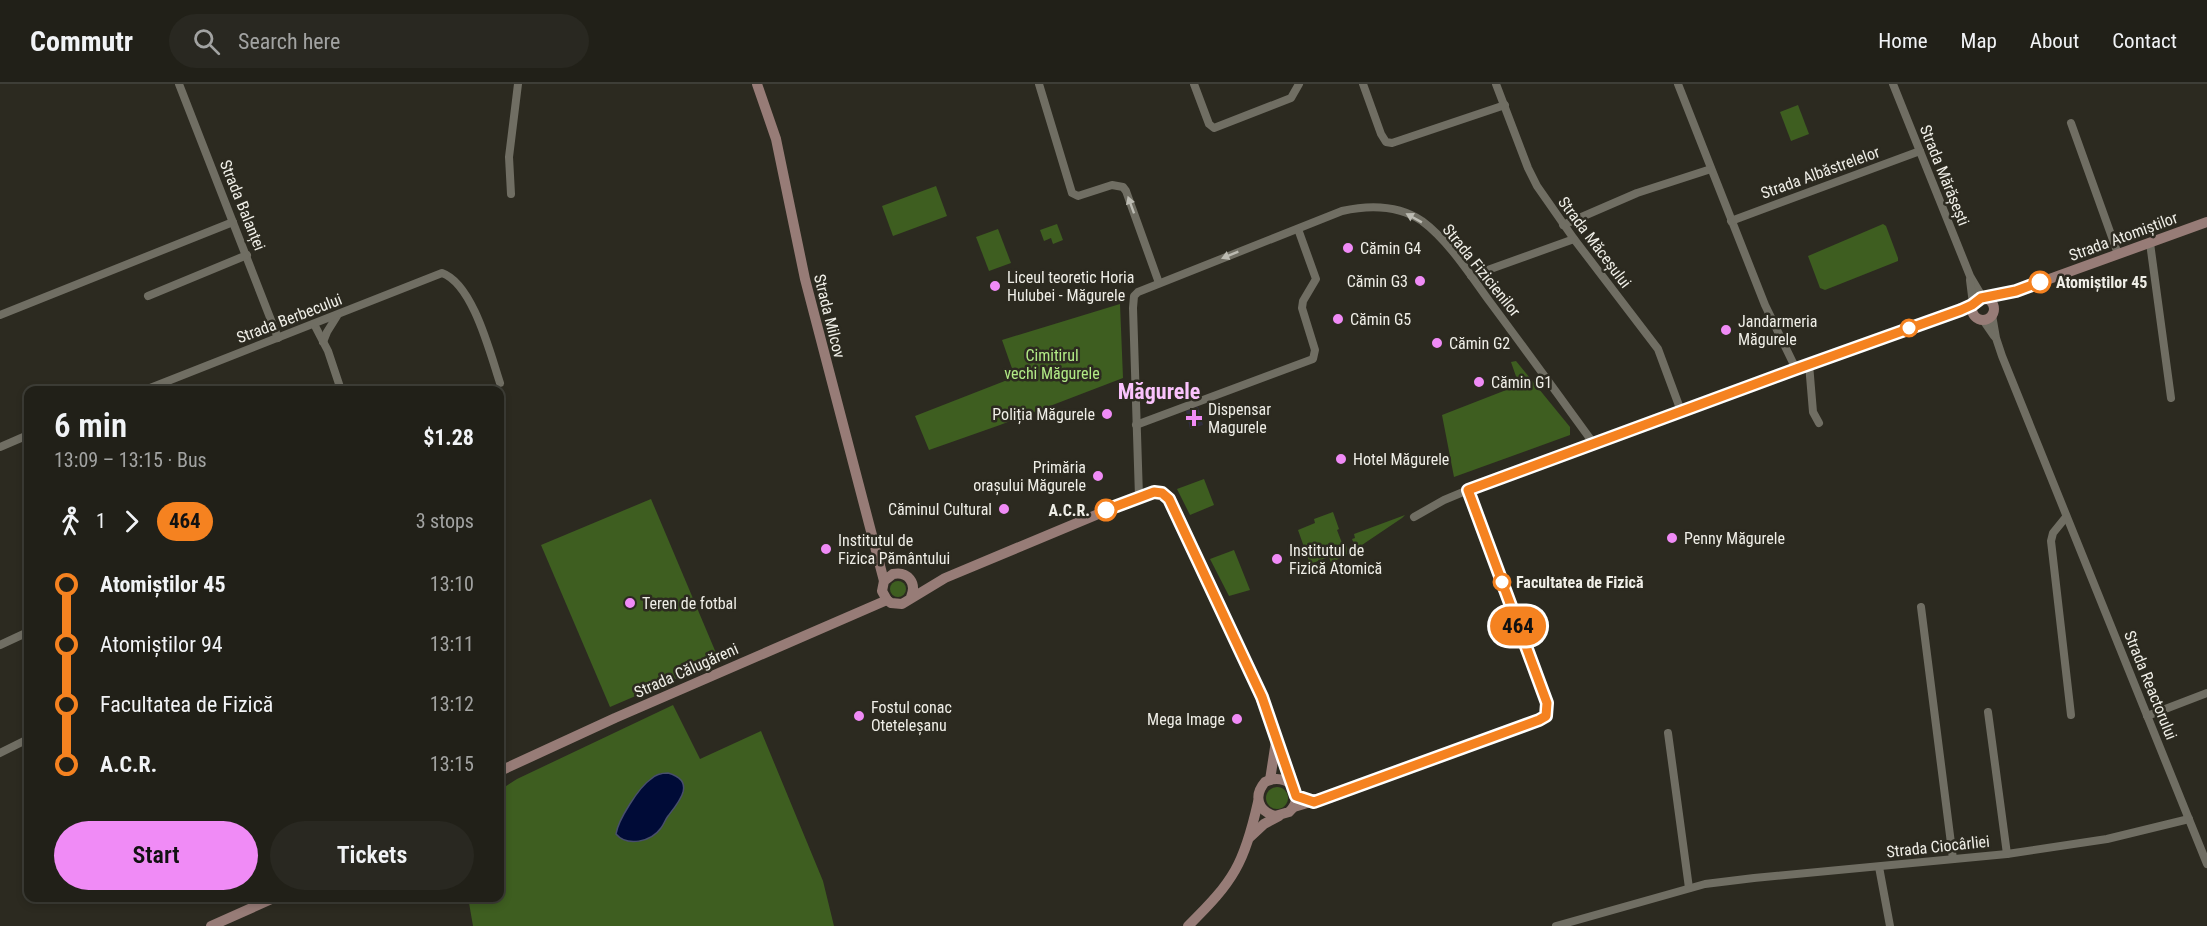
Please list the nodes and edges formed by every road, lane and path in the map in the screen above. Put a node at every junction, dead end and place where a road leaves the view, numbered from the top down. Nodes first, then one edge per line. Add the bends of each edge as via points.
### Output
1 (179, 84) edge
2 (519, 84) edge
3 (757, 84) edge
4 (1039, 84) edge
5 (1194, 84) edge
6 (1299, 84) edge
7 (1363, 84) edge
8 (1496, 84) edge
9 (1678, 84) edge
10 (1893, 84) edge
11 (1504, 105) junction
12 (2071, 123) dead end
13 (1920, 151) junction
14 (1711, 169) junction
15 (511, 194) dead end
16 (1731, 221) junction
17 (233, 222) junction
18 (2207, 222) edge
19 (1563, 225) junction
20 (1298, 229) junction
21 (1574, 239) junction
22 (2150, 243) junction
23 (2118, 254) junction
24 (247, 255) junction
25 (1471, 276) junction
26 (1160, 283) junction
27 (2016, 291) junction
28 (148, 296) dead end
29 (1982, 309) junction
30 (0, 315) edge
31 (338, 315) junction
32 (314, 324) junction
33 (278, 338) junction
34 (323, 342) junction
35 (1809, 364) junction
36 (1796, 369) junction
37 (500, 383) dead end
38 (155, 386) edge
39 (340, 386) edge
40 (2170, 398) dead end
41 (1681, 411) junction
42 (1819, 423) dead end
43 (1136, 425) junction
44 (24, 437) edge
45 (1594, 444) junction
46 (0, 447) edge
47 (1468, 490) junction
48 (1139, 497) junction
49 (2067, 517) junction
50 (1414, 518) dead end
51 (878, 554) junction
52 (896, 573) junction
53 (910, 578) junction
54 (945, 578) junction
55 (884, 581) junction
56 (911, 597) junction
57 (887, 600) junction
58 (1921, 607) dead end
59 (24, 634) edge
60 (0, 645) edge
61 (2207, 693) edge
62 (1988, 712) dead end
63 (2071, 715) dead end
64 (2147, 716) junction
65 (1668, 733) dead end
66 (1277, 737) junction
67 (24, 742) edge
68 (0, 753) edge
69 (504, 769) edge
70 (1270, 780) junction
71 (1291, 784) junction
72 (1258, 801) junction
73 (1295, 801) junction
74 (1279, 816) junction
75 (2189, 819) junction
76 (1250, 837) junction
77 (2007, 854) junction
78 (1953, 859) junction
79 (2207, 864) edge
80 (1879, 867) junction
81 (1689, 888) junction
82 (265, 902) edge
83 (211, 926) edge
84 (1188, 926) edge
85 (1556, 926) edge
86 (1890, 926) edge

1 - 17 street, Strada Balanței
2 - 15 street via 508,157
3 - 51 main road, Strada Milcov via 774,133 812,307
26 -> 4 street via 1123,187 1112,185 1078,196 1072,193
5 - 6 street via 1214,128 1291,98
7 - 11 street via 1381,134 1386,142 1392,143
8 - 11 street, Strada Măceșului
9 - 14 street
10 - 13 street, Strada Mărășești
11 - 19 street, Strada Măceșului via 1528,168
12 - 23 street
13 - 16 street, Strada Albăstrelelor
13 - 29 street, Strada Mărășești
14 - 16 street
14 - 19 street via 1637,193
16 - 36 street
17 - 24 street, Strada Balanței
17 - 30 street
18 - 22 main road, Strada Atomiștilor
19 - 21 street, Strada Măceșului
25 -> 20 street, Strada Fizicienilor via 1436,233 1399,210 1355,208
20 -> 26 street, Strada Fizicienilor
20 - 43 street via 1316,279 1302,308 1315,350 1313,359
21 - 25 street
21 - 41 street, Strada Măceșului via 1658,349
22 - 23 main road, Strada Atomiștilor
22 - 40 street
23 - 27 main road, Strada Atomiștilor
24 - 28 street
24 - 33 street, Strada Balanței
25 - 45 street, Strada Fizicienilor
26 - 43 street, Strada Fizicienilor via 1138,291 1133,302
27 - 29 main road, Strada Atomiștilor
27 - 29 main road, Strada Atomiștilor
29 - 35 main road, Strada Atomiștilor via 1950,314
29 - 49 street, Strada Reactorului
31 - 32 street, Strada Berbecului
31 - 34 street
31 - 37 street, Strada Berbecului via 442,273 456,280 466,295
32 - 33 street, Strada Berbecului
32 - 34 street
33 - 38 street, Strada Berbecului
34 - 39 street
35 - 36 main road, Strada Atomiștilor
35 - 42 street via 1813,412
36 - 41 main road, Strada Atomiștilor
41 - 45 main road, Strada Atomiștilor
43 - 48 street, Strada Fizicienilor
44 - 46 street
45 - 47 main road, Strada Atomiștilor
47 - 50 street, Strada Atomiștilor
47 - 73 main road via 1547,703 1546,716 1314,802
48 - 54 main road
48 - 66 main road via 1154,492 1165,495 1172,504
49 - 63 street via 2051,541
49 - 64 street, Strada Reactorului
51 - 52 main road, Strada Milcov
51 - 55 main road, Strada Milcov
52 - 53 main road
52 - 55 main road
53 - 54 main road
53 - 56 main road via 914,587
54 - 56 main road
55 - 57 main road via 882,591
56 - 57 main road via 902,604
57 - 69 main road, Strada Călugăreni
58 - 78 street
59 - 60 street
61 - 64 street
62 - 77 street
64 - 75 street, Strada Reactorului
65 - 81 street
66 - 70 main road
66 - 71 main road
67 - 68 street
70 - 71 main road via 1281,779
70 - 72 main road via 1262,786
71 - 73 main road
72 - 74 main road via 1264,812
72 - 76 main road
73 - 74 main road via 1289,812
74 - 76 main road
75 - 77 street, Strada Ciocârliei via 2107,839
75 - 79 street, Strada Reactorului
76 - 84 main road via 1222,892
77 - 78 street, Strada Ciocârliei
78 - 80 street, Strada Ciocârliei
80 - 81 street, Strada Ciocârliei
80 - 86 street
81 - 85 street, Strada Ciocârliei
82 - 83 main road

